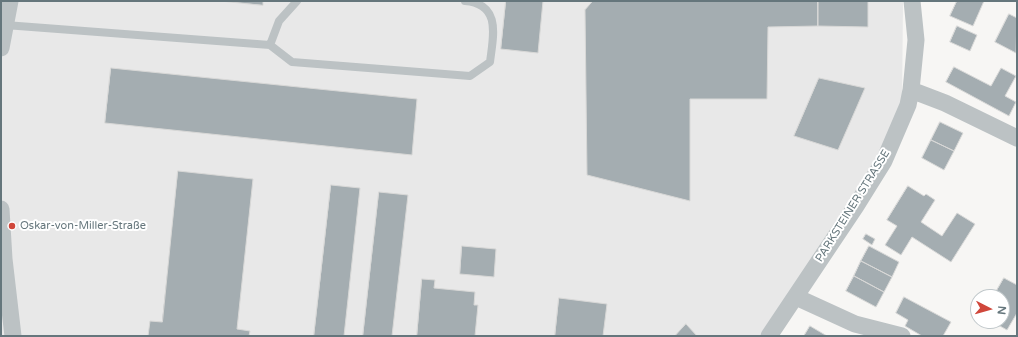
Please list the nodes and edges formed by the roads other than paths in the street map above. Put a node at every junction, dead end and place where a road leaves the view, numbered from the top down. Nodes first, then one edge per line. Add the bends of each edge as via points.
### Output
1 (10, 1) edge
2 (296, 1) edge
3 (465, 1) edge
4 (912, 1) edge
5 (5, 25) junction
6 (270, 45) junction
7 (1, 48) edge
8 (911, 90) junction
9 (1017, 138) edge
10 (1, 209) edge
11 (796, 297) junction
12 (13, 336) edge
13 (769, 336) edge
14 (902, 336) edge

1 - 5 street
2 - 6 lane via 279,21
3 - 6 lane via 473,2 487,10 494,26 490,62 470,76 292,62
4 - 8 street, PARKSTEINER STRASSE via 916,40
5 - 6 lane
5 - 7 street
8 - 9 street via 945,103
8 - 11 street, PARKSTEINER STRASSE via 908,105 884,161
10 - 12 street
11 - 13 street, PARKSTEINER STRASSE
11 - 14 street via 855,324

